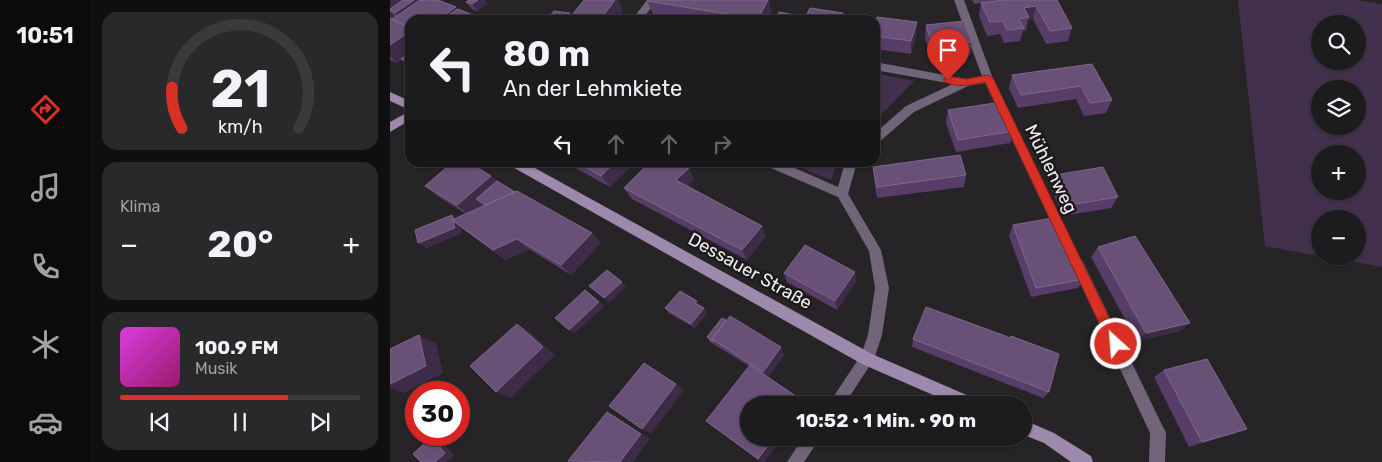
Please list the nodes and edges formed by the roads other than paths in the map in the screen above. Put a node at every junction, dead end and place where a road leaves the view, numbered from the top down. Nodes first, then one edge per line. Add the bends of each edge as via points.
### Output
1 (652, 0) edge
2 (959, 0) edge
3 (640, 15) edge
4 (880, 67) edge
5 (988, 78) junction
6 (966, 83) junction
7 (390, 96) edge
8 (405, 104) edge
9 (405, 118) edge
10 (390, 128) edge
11 (880, 135) edge
12 (524, 167) edge
13 (780, 167) edge
14 (850, 167) edge
15 (842, 194) junction
16 (867, 359) junction
17 (841, 396) edge
18 (952, 396) edge
19 (1032, 431) edge
20 (806, 446) edge
21 (795, 462) edge
22 (1085, 462) edge
23 (1157, 462) edge

1 - 3 street
2 - 5 street, Mühlenweg
4 - 6 street
5 - 6 street
5 - 23 street, Mühlenweg via 1158,432
6 - 11 street via 910,109
7 - 8 main road
9 - 10 main road
12 - 16 main road, Dessauer Straße
13 - 15 street
14 - 15 street
15 - 16 street via 875,250 882,288 875,335
16 - 17 street
16 - 18 main road, Dessauer Straße
19 - 22 main road
20 - 21 street

